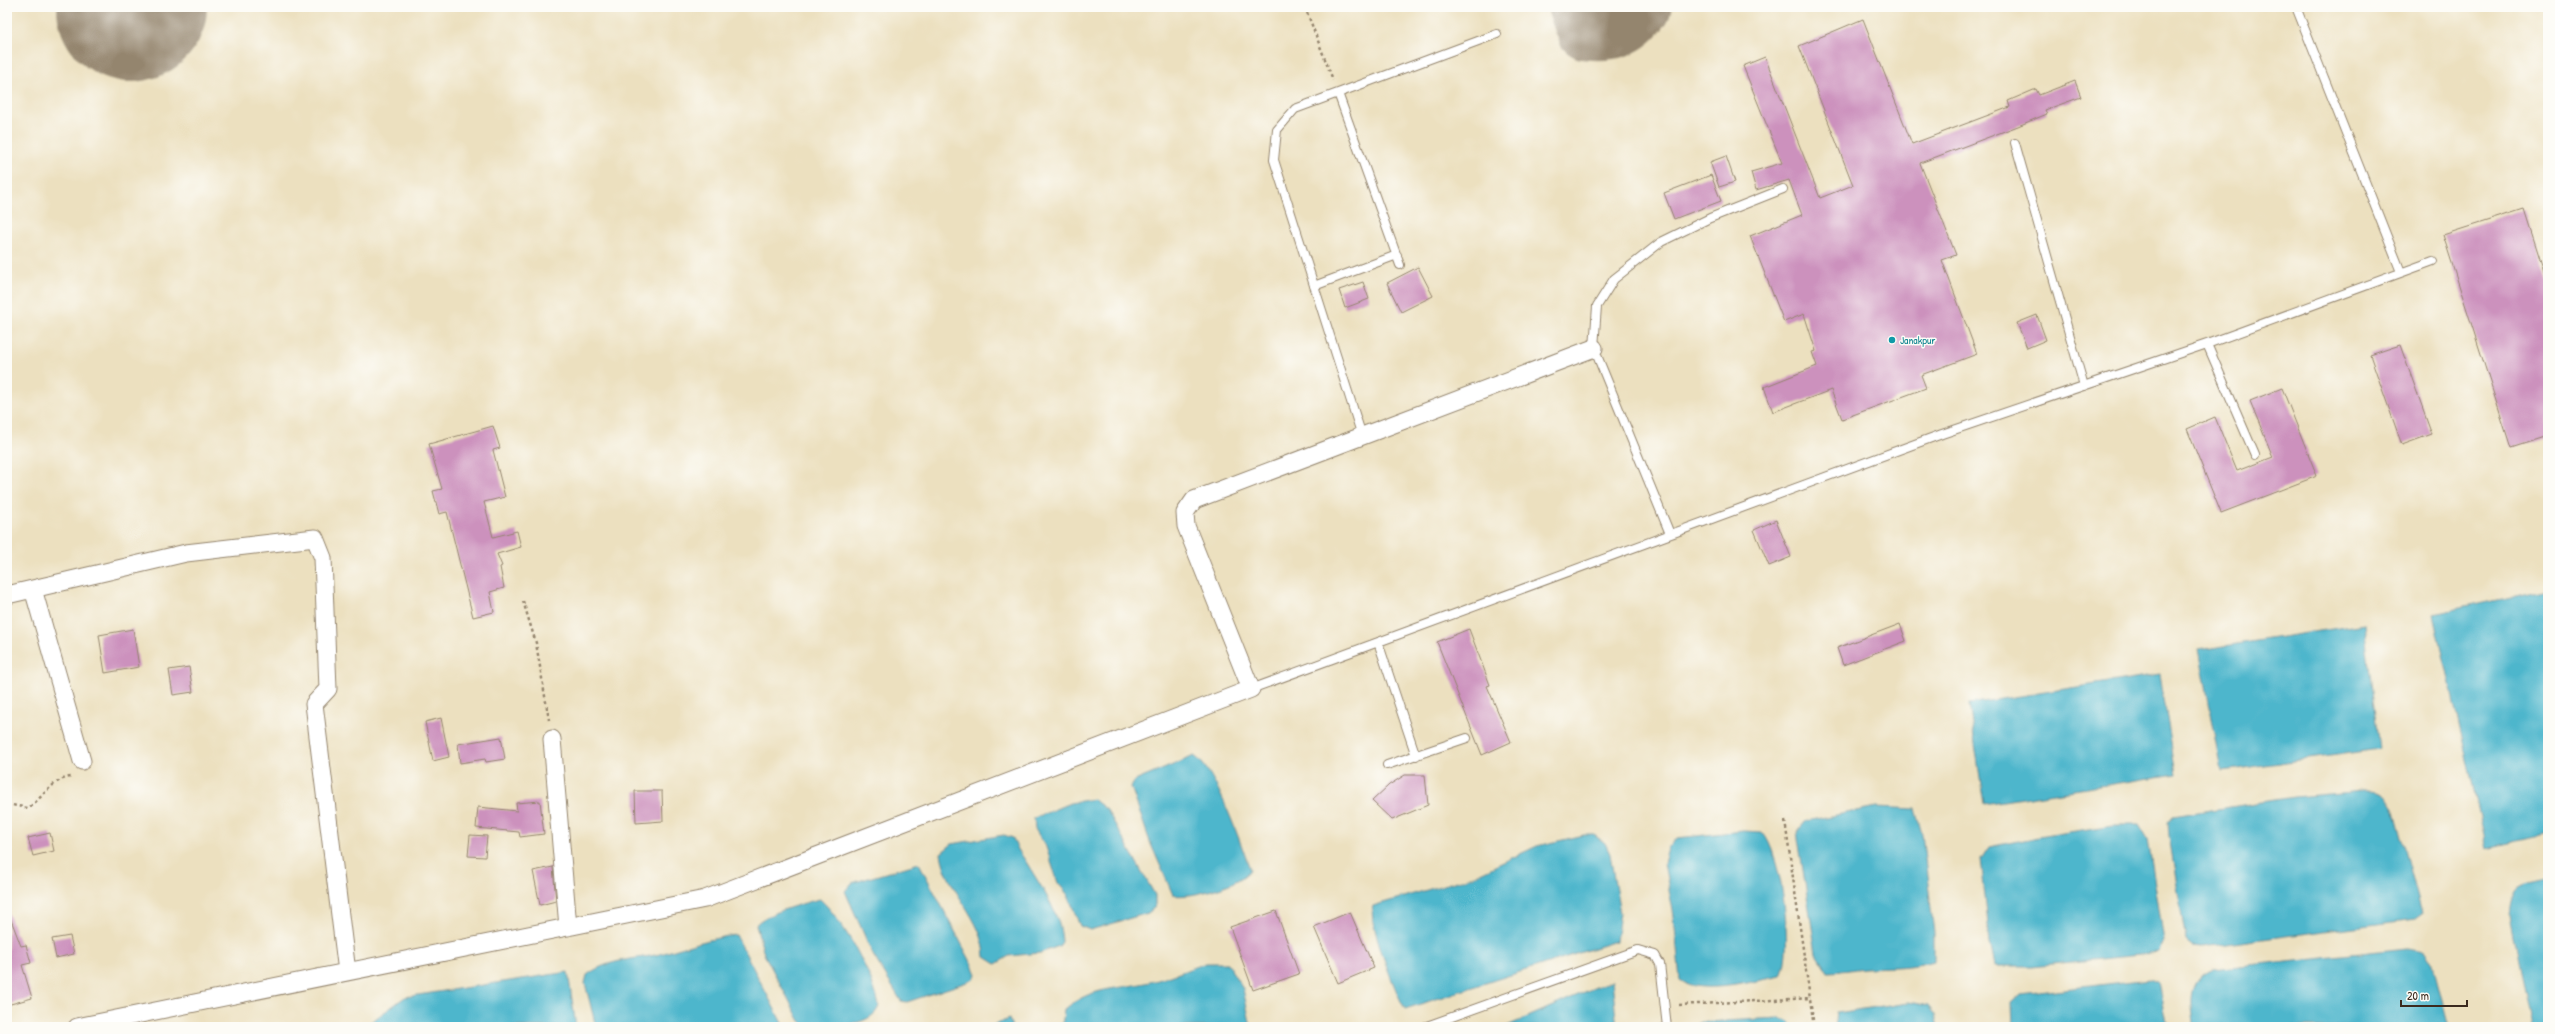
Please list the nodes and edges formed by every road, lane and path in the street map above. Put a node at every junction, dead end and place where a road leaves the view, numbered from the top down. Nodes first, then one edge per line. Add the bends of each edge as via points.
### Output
1 (1305, 7) edge
2 (2296, 7) edge
3 (1497, 34) dead end
4 (1338, 93) junction
5 (2015, 143) dead end
6 (1783, 189) dead end
7 (1397, 255) junction
8 (2433, 261) dead end
9 (1400, 265) dead end
10 (2401, 272) junction
11 (1314, 286) junction
12 (2208, 344) junction
13 (1594, 348) junction
14 (2084, 386) junction
15 (1362, 436) junction
16 (2254, 455) dead end
17 (1670, 534) junction
18 (33, 589) junction
19 (7, 595) edge
20 (523, 600) dead end
21 (1378, 642) junction
22 (1251, 689) junction
23 (1467, 738) dead end
24 (552, 739) joint
25 (1416, 756) junction
26 (82, 761) joint
27 (1387, 765) dead end
28 (7, 804) edge
29 (1785, 821) dead end
30 (568, 927) junction
31 (347, 972) junction
32 (1811, 998) junction
33 (1665, 1006) junction
34 (77, 1027) edge
35 (1424, 1027) edge
36 (1667, 1027) edge
37 (1814, 1027) edge

1 - 4 path
2 - 10 lane
3 - 4 lane
4 - 7 lane
4 - 11 lane via 1296,109 1277,130 1274,160
5 - 14 lane
6 - 13 lane via 1710,218 1661,242 1614,279 1597,306
7 - 9 lane
7 - 11 lane
8 - 10 lane
10 - 12 lane
11 - 15 lane
12 - 14 lane
12 - 16 lane
13 - 15 street
13 - 17 lane
14 - 17 lane via 1942,434
15 - 22 street via 1194,500 1185,513 1186,526
17 - 21 lane
18 - 19 street
18 - 26 street
18 - 31 street via 186,553 315,538 323,558 328,689 314,704
20 - 24 path via 536,643
21 - 22 lane
21 - 25 lane
22 - 30 street via 705,898
23 - 25 lane
24 - 30 street
25 - 27 lane
26 - 28 path via 86,771 79,776 64,778 50,787 28,808
29 - 32 path
30 - 31 street
31 - 34 street
32 - 33 path
32 - 37 path
33 - 35 lane via 1660,964 1655,955 1638,950
33 - 36 lane

